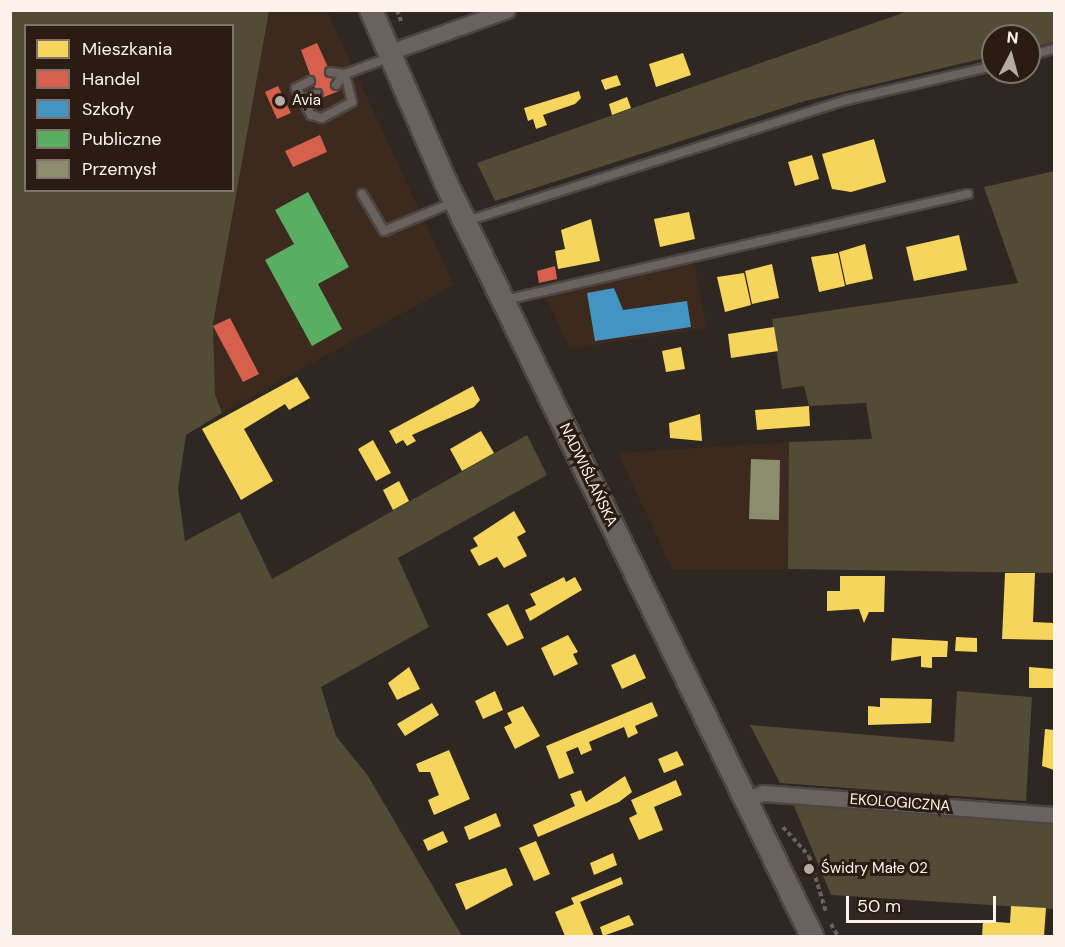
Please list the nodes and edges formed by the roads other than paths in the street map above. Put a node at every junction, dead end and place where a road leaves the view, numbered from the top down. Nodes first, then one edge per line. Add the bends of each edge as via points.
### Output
1 (371, 10) edge
2 (507, 10) edge
3 (388, 55) junction
4 (981, 69) edge
5 (330, 72) dead end
6 (345, 74) junction
7 (310, 81) dead end
8 (336, 85) dead end
9 (317, 94) dead end
10 (302, 100) junction
11 (362, 194) dead end
12 (968, 194) dead end
13 (460, 212) junction
14 (504, 301) junction
15 (746, 799) junction
16 (1054, 815) edge
17 (812, 936) edge

1 - 3 main road, NADWIŚLAŃSKA
2 - 3 street
3 - 6 lane
3 - 13 main road, NADWIŚLAŃSKA
4 - 13 lane via 847,100 518,201
5 - 6 lane
6 - 8 lane
6 - 10 lane via 352,98 347,108 318,118
7 - 10 lane via 296,87
9 - 10 lane
11 - 13 lane via 384,231
12 - 14 lane
13 - 14 main road, NADWIŚLAŃSKA
14 - 15 main road, NADWIŚLAŃSKA
15 - 16 street, EKOLOGICZNA via 763,793
15 - 17 main road, NADWIŚLAŃSKA

